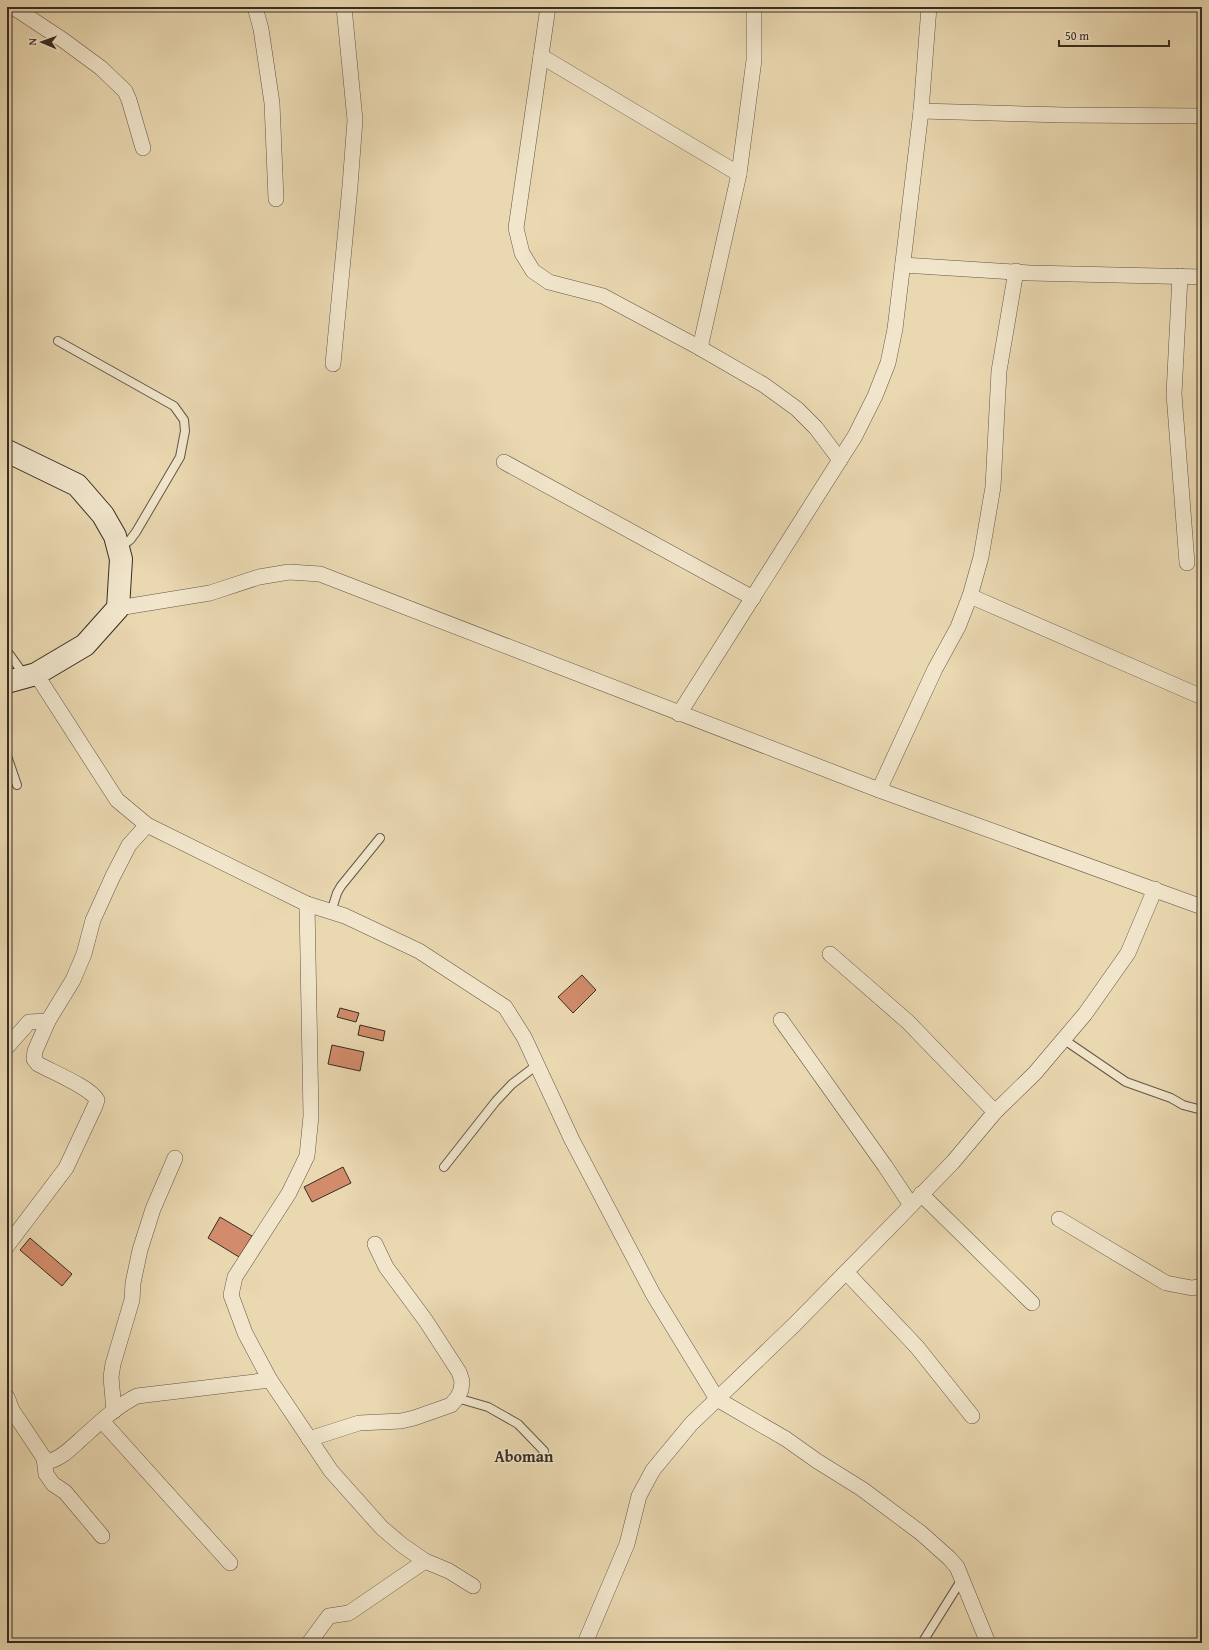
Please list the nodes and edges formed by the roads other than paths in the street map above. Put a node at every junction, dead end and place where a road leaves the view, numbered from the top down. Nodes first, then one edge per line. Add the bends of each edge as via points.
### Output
1 (12, 7) edge
2 (255, 7) edge
3 (344, 7) edge
4 (548, 7) edge
5 (754, 7) edge
6 (928, 7) edge
7 (541, 56) junction
8 (922, 111) junction
9 (1202, 116) edge
10 (143, 148) dead end
11 (739, 174) junction
12 (276, 199) dead end
13 (903, 265) junction
14 (1016, 271) junction
15 (1180, 276) junction
16 (1202, 277) edge
17 (58, 341) dead end
18 (700, 348) junction
19 (333, 364) dead end
20 (7, 451) edge
21 (840, 460) junction
22 (504, 462) dead end
23 (118, 548) junction
24 (1187, 563) dead end
25 (970, 596) junction
26 (753, 598) junction
27 (118, 608) junction
28 (7, 651) edge
29 (23, 678) edge
30 (1202, 697) edge
31 (679, 714) junction
32 (7, 756) edge
33 (17, 784) dead end
34 (880, 790) junction
35 (147, 825) junction
36 (380, 838) dead end
37 (1155, 889) junction
38 (307, 904) junction
39 (1202, 907) edge
40 (331, 912) junction
41 (830, 954) dead end
42 (781, 1020) dead end
43 (48, 1021) junction
44 (1063, 1039) junction
45 (7, 1047) edge
46 (537, 1066) junction
47 (1202, 1110) edge
48 (995, 1112) junction
49 (175, 1158) dead end
50 (444, 1167) dead end
51 (916, 1200) junction
52 (1059, 1219) dead end
53 (375, 1244) dead end
54 (7, 1246) edge
55 (846, 1272) junction
56 (1202, 1286) edge
57 (1032, 1303) dead end
58 (270, 1380) junction
59 (457, 1398) junction
60 (717, 1399) junction
61 (9, 1407) edge
62 (114, 1411) junction
63 (972, 1416) dead end
64 (102, 1421) junction
65 (309, 1439) junction
66 (544, 1451) dead end
67 (44, 1458) junction
68 (102, 1536) dead end
69 (425, 1561) junction
70 (230, 1563) dead end
71 (962, 1579) junction
72 (473, 1586) dead end
73 (309, 1643) edge
74 (585, 1643) edge
75 (922, 1643) edge
76 (988, 1643) edge

1 - 10 street via 63,40 120,85 129,100
2 - 12 street via 272,102
3 - 19 street via 355,120
4 - 7 street
5 - 11 street via 754,60
6 - 8 street
7 - 11 street
7 - 18 street via 516,228 522,253 533,271 549,282 603,296
8 - 9 street
8 - 13 street
11 - 18 street
13 - 14 street
13 - 21 street via 888,363 876,396
14 - 15 street
14 - 25 street via 998,371 993,487 981,557
15 - 16 street
15 - 24 street via 1174,394
17 - 23 lane via 174,406 184,420 186,430 180,457 136,532
18 - 21 street via 764,385 797,409 816,428
20 - 23 street via 77,485 103,515 115,536
21 - 26 street
22 - 26 street
23 - 27 street via 121,559
25 - 30 street
25 - 34 street via 958,627 935,669
26 - 31 street
27 - 29 street via 85,644
27 - 31 street via 210,593 259,577 289,572 320,574
28 - 29 lane
29 - 35 street via 117,800
31 - 34 street
32 - 33 lane
34 - 37 street
35 - 38 street
35 - 43 street via 129,845 122,858 93,920 84,954 73,980
36 - 40 lane via 341,886
37 - 39 street
37 - 44 street via 1128,952 1085,1014
38 - 40 street
38 - 58 street via 311,1116 307,1156 289,1193 235,1277 231,1295 245,1333
40 - 46 street via 346,916 419,951 505,1007 524,1037
41 - 48 street via 908,1022
42 - 51 street via 881,1160
43 - 45 street via 28,1022
43 - 54 street via 34,1059 38,1064 94,1095 97,1100 66,1168
44 - 47 lane via 1126,1082
44 - 48 street via 1035,1073
46 - 50 lane via 512,1084 496,1101
46 - 60 street via 572,1140 653,1294
48 - 51 street via 953,1162
49 - 62 street via 153,1209 140,1250 132,1300 113,1364 111,1377
51 - 55 street
51 - 57 street
52 - 56 street via 1166,1283 1192,1288
53 - 59 street via 386,1267 426,1321 459,1372 462,1381
55 - 60 street
55 - 63 street via 925,1356
58 - 62 street via 137,1396 124,1402
58 - 65 street
59 - 65 street via 451,1405 408,1420 359,1423
59 - 66 lane via 488,1407 518,1424
60 - 71 street via 786,1439 817,1462 862,1489 921,1533 949,1558 957,1567
60 - 74 street via 691,1424 653,1470 639,1496 627,1544
61 - 67 street
62 - 64 street
64 - 67 street via 61,1456 50,1461
64 - 70 street
65 - 69 street via 331,1471 382,1528
67 - 68 street via 46,1474 53,1484 65,1492
69 - 72 street via 449,1571
69 - 73 street via 349,1613 329,1616
71 - 75 lane
71 - 76 street

